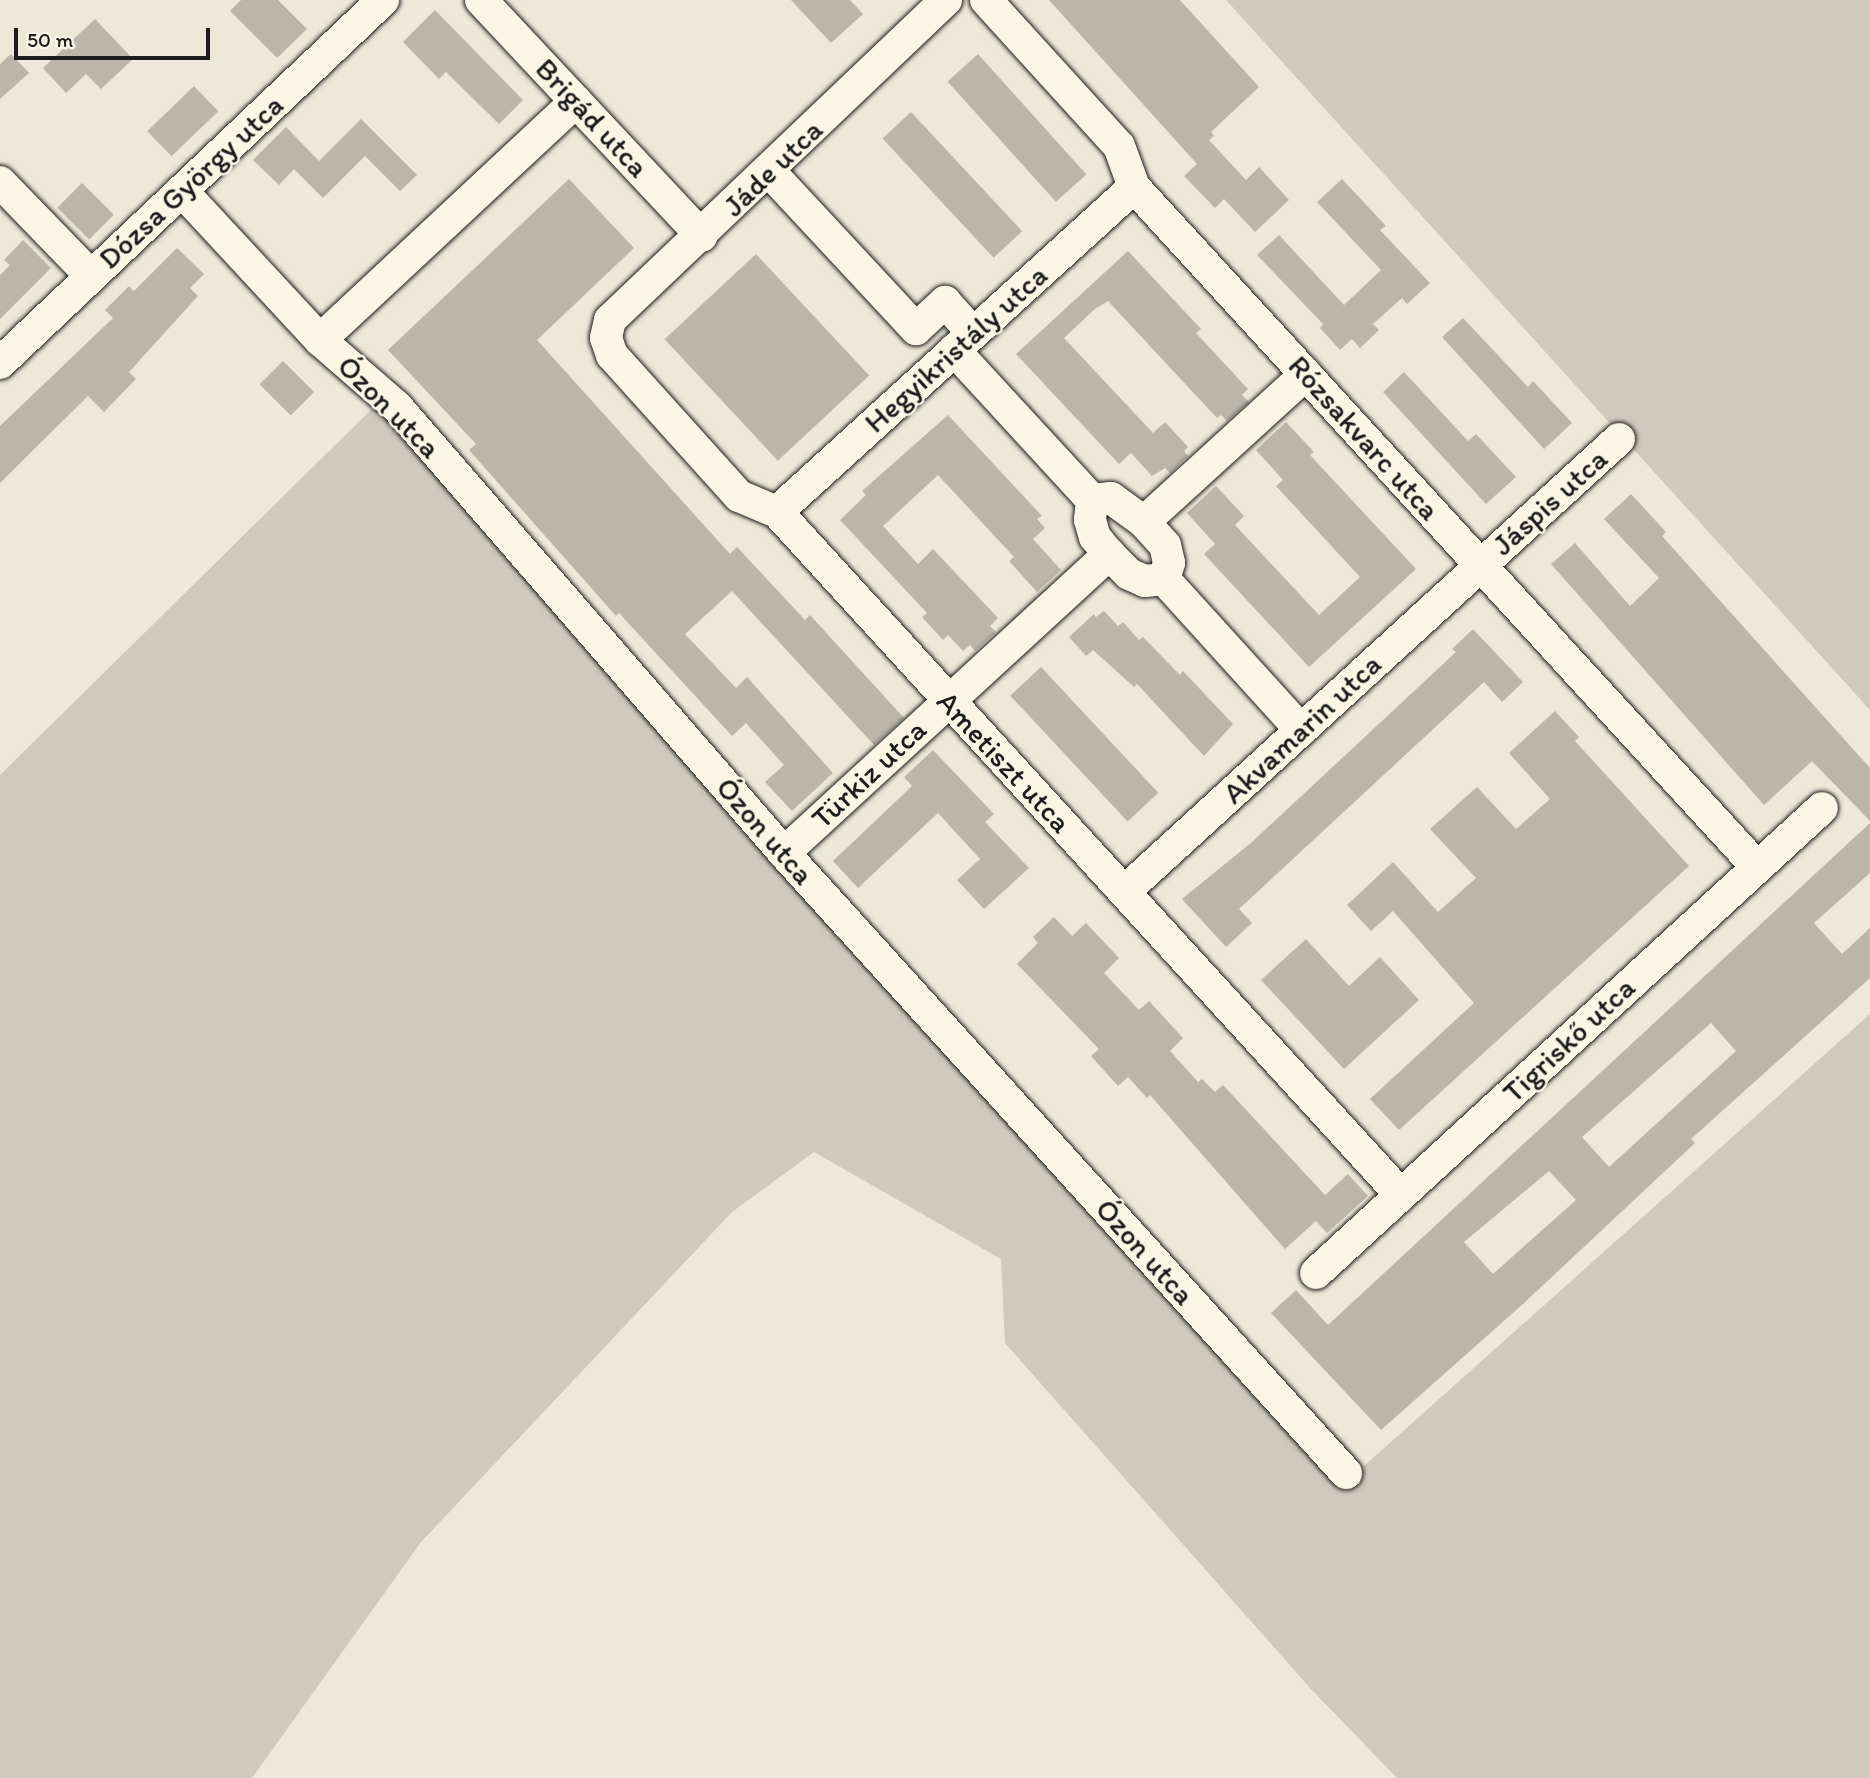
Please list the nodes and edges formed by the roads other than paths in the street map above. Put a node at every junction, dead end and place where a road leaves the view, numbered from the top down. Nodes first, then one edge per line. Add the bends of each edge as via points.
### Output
1 (383, 0) edge
2 (481, 0) edge
3 (946, 0) edge
4 (986, 0) edge
5 (576, 101) junction
6 (769, 171) junction
7 (0, 182) edge
8 (1134, 187) junction
9 (183, 191) junction
10 (702, 236) junction
11 (91, 276) junction
12 (606, 338) joint
13 (320, 340) junction
14 (964, 342) junction
15 (0, 363) edge
16 (1306, 374) junction
17 (1619, 439) dead end
18 (1092, 500) junction
19 (777, 512) junction
20 (1144, 522) junction
21 (1109, 554) junction
22 (1480, 566) junction
23 (1164, 579) junction
24 (947, 701) junction
25 (1301, 730) junction
26 (1822, 808) dead end
27 (784, 853) junction
28 (1757, 867) junction
29 (1124, 892) junction
30 (1401, 1195) junction
31 (1316, 1273) dead end
32 (1346, 1473) dead end

1 - 9 street, Dózsa György utca
2 - 5 street, Brigád utca
3 - 6 street, Jáde utca
4 - 8 street, Rózsakvarc utca via 1119,146
5 - 10 street, Brigád utca
5 - 13 street
6 - 10 street, Jáde utca
6 - 14 street via 916,329 945,302
7 - 11 street
8 - 14 street, Hegyikristály utca
8 - 16 street, Rózsakvarc utca
9 - 11 street, Dózsa György utca
9 - 13 street, Ózon utca
10 - 12 street, Jáde utca via 610,320
11 - 15 street, Dózsa György utca
12 - 19 street, Ametiszt utca via 612,355 739,496
13 - 27 street, Ózon utca via 397,407
14 - 18 street
14 - 19 street, Hegyikristály utca
16 - 20 street
16 - 22 street, Rózsakvarc utca
17 - 22 street, Jáspis utca
18 - 20 street via 1111,498
18 - 21 street via 1090,520 1095,537
19 - 24 street, Ametiszt utca
20 - 23 street via 1165,545 1169,563
21 - 23 street via 1129,575 1145,581
21 - 24 street, Türkiz utca
22 - 25 street, Akvamarin utca
22 - 28 street, Rózsakvarc utca
23 - 25 street
24 - 27 street, Türkiz utca
24 - 29 street, Ametiszt utca
25 - 29 street, Akvamarin utca
26 - 28 street, Tigriskő utca
27 - 32 street, Ózon utca
28 - 30 street, Tigriskő utca
29 - 30 street, Ametiszt utca
30 - 31 street, Tigriskő utca

